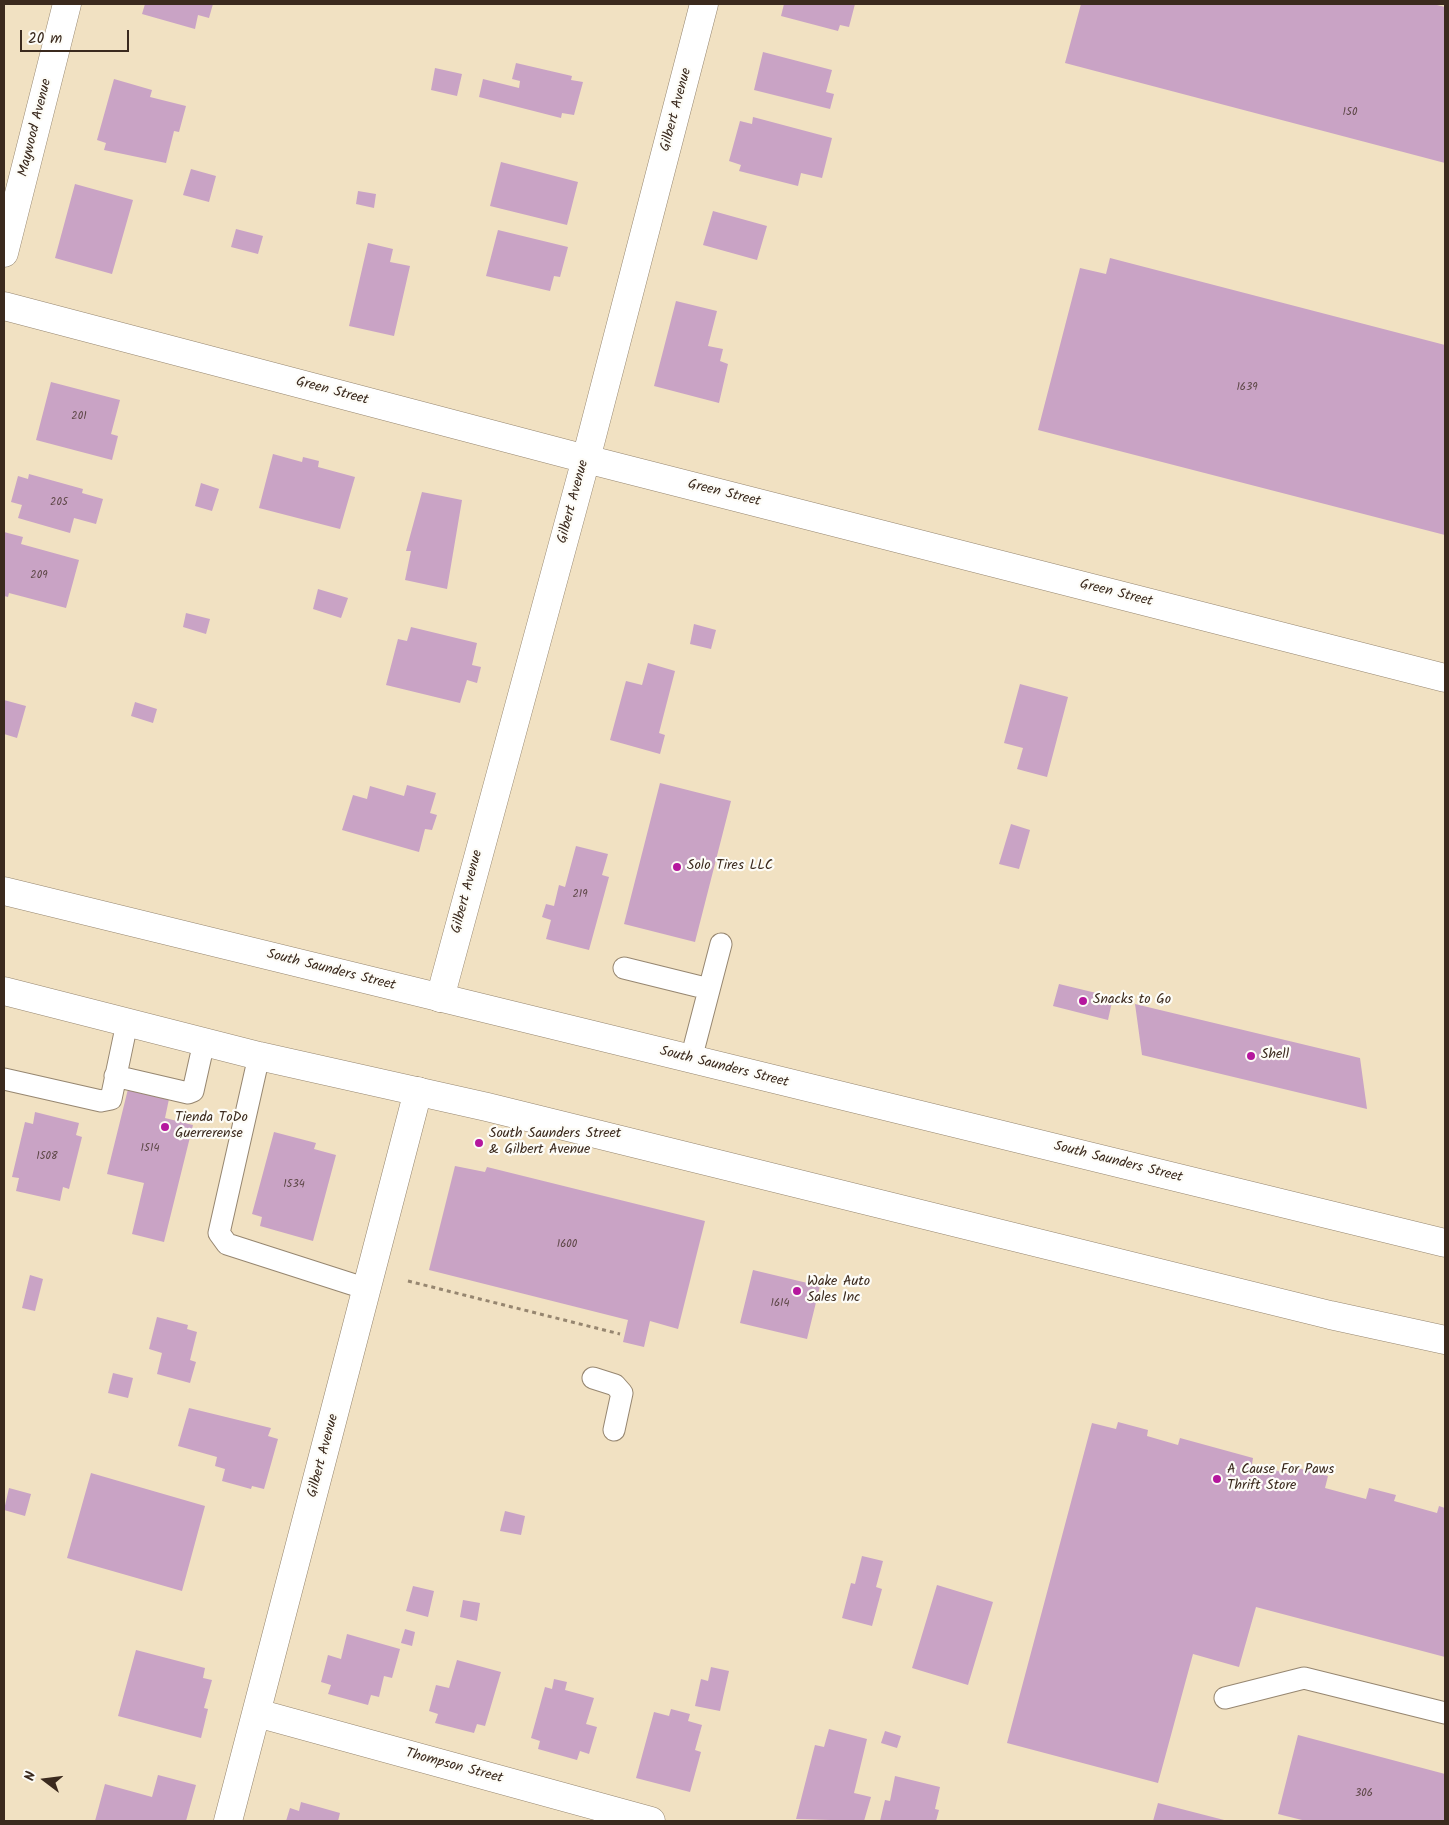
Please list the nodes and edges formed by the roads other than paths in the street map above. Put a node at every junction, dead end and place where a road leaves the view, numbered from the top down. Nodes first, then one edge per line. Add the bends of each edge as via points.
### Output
1 (67, 4) edge
2 (704, 4) edge
3 (4, 253) edge
4 (4, 306) edge
5 (586, 458) junction
6 (1445, 678) edge
7 (4, 891) edge
8 (721, 944) dead end
9 (624, 968) dead end
10 (709, 989) junction
11 (5, 996) edge
12 (440, 998) junction
13 (127, 1022) junction
14 (204, 1042) junction
15 (259, 1056) junction
16 (691, 1059) junction
17 (115, 1076) junction
18 (4, 1079) edge
19 (418, 1090) junction
20 (1445, 1243) edge
21 (367, 1289) junction
22 (1445, 1340) edge
23 (592, 1378) dead end
24 (614, 1430) dead end
25 (1225, 1698) dead end
26 (256, 1713) junction
27 (1445, 1713) edge
28 (228, 1821) edge
29 (651, 1821) edge

1 - 3 street, Maywood Avenue
2 - 5 street, Gilbert Avenue
4 - 5 street, Green Street
5 - 6 street, Green Street
5 - 12 street, Gilbert Avenue
7 - 12 street, South Saunders Street
8 - 10 lane
9 - 10 lane
10 - 16 lane
11 - 13 street
12 - 16 street, South Saunders Street
13 - 14 street
13 - 17 lane
14 - 15 street
14 - 17 lane via 193,1091 188,1093
15 - 19 street
15 - 21 lane via 219,1233 227,1244
16 - 20 street, South Saunders Street
17 - 18 lane via 111,1098 101,1101
19 - 21 street, Gilbert Avenue
19 - 22 street via 1330,1315
21 - 26 street, Gilbert Avenue
23 - 24 lane via 615,1385 622,1393
25 - 27 lane via 1304,1678
26 - 28 street, Gilbert Avenue
26 - 29 street, Thompson Street

